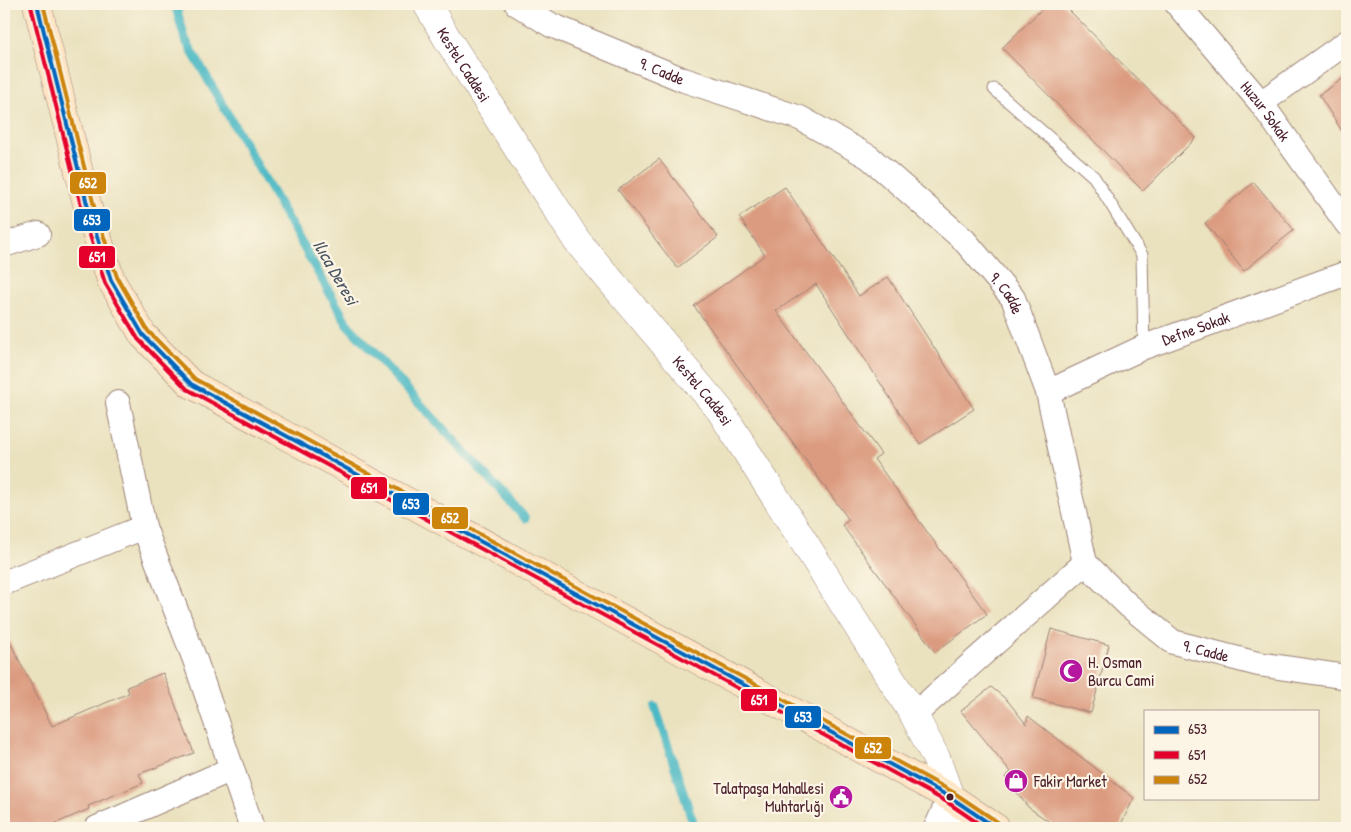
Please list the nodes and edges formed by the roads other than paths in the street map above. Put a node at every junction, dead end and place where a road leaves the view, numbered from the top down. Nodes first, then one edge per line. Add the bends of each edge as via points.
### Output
1 (37, 4) edge
2 (427, 4) edge
3 (517, 4) edge
4 (1177, 4) edge
5 (1347, 42) edge
6 (994, 89) dead end
7 (1261, 103) junction
8 (1347, 224) edge
9 (38, 234) dead end
10 (4, 245) edge
11 (1347, 273) edge
12 (1144, 347) junction
13 (1048, 392) junction
14 (118, 403) dead end
15 (144, 527) junction
16 (1085, 562) junction
17 (4, 583) edge
18 (1347, 677) edge
19 (914, 715) junction
20 (232, 769) junction
21 (950, 797) junction
22 (97, 828) edge
23 (252, 828) edge
24 (936, 828) edge
25 (957, 828) edge
26 (996, 828) edge

1 - 21 main road via 88,208 111,280 143,335 191,384
2 - 19 street, Kestel Caddesi via 577,241 720,410
3 - 13 street, 9. Cadde via 551,25 684,80 800,118 868,156 964,240 1012,298
4 - 7 street, Huzur Sokak
5 - 7 street
6 - 12 lane via 1094,177 1142,256
7 - 8 street, Huzur Sokak
9 - 10 street
11 - 12 street, Defne Sokak
12 - 13 street, Defne Sokak
13 - 16 street, 9. Cadde
14 - 15 street
15 - 17 street
15 - 20 street
16 - 18 street, 9. Cadde via 1128,605 1173,642 1258,664
16 - 19 street
19 - 21 street, Kestel Caddesi via 936,758
20 - 22 street
20 - 23 street
21 - 24 street
21 - 25 lane
21 - 26 main road

